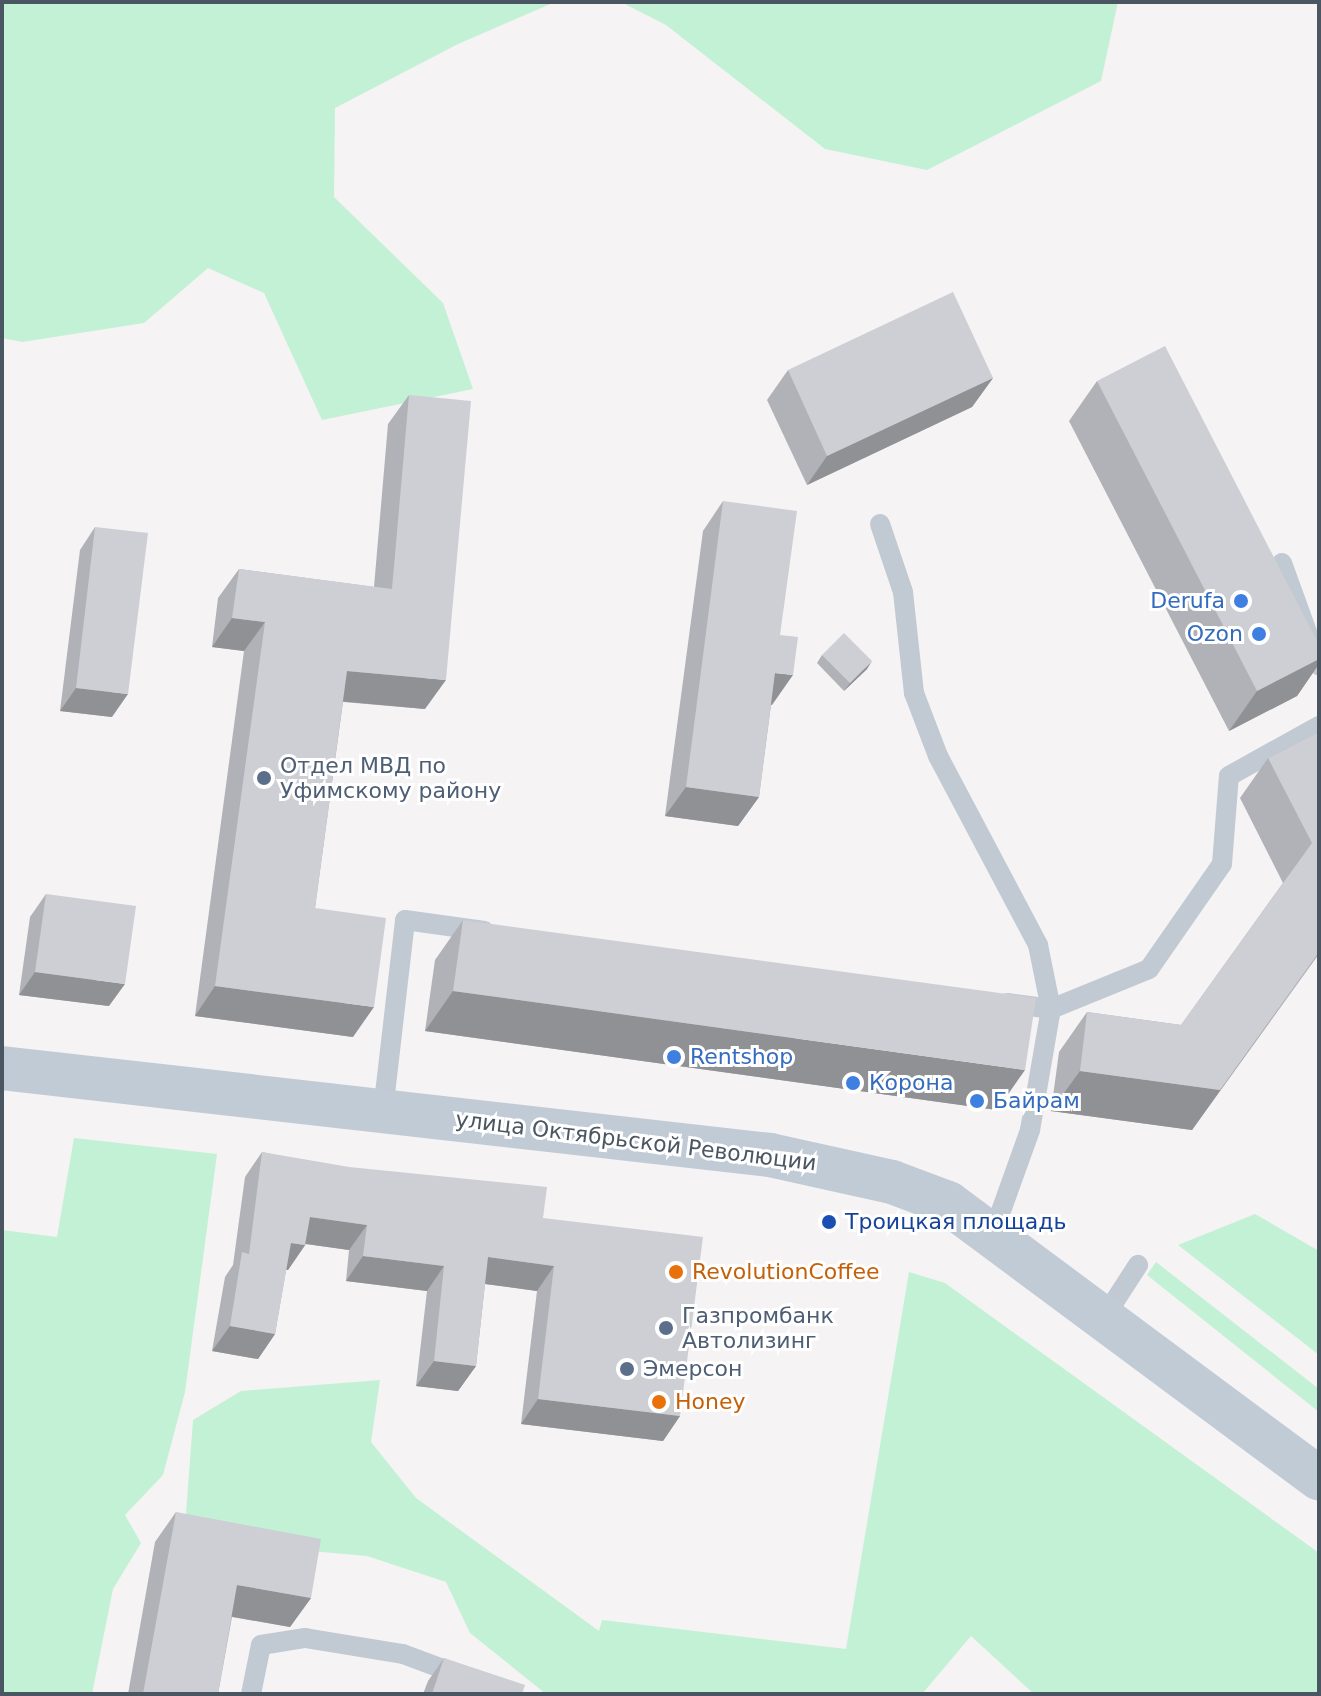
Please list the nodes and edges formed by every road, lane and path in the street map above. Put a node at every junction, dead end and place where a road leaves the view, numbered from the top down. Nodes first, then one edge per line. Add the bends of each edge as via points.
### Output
1 (880, 524) dead end
2 (1282, 563) dead end
3 (1319, 665) edge
4 (1319, 726) edge
5 (500, 933) edge
6 (988, 1000) edge
7 (1051, 1009) junction
8 (2, 1068) edge
9 (383, 1111) junction
10 (991, 1239) junction
11 (1138, 1265) dead end
12 (1105, 1316) junction
13 (1319, 1479) edge
14 (251, 1694) edge
15 (510, 1694) edge

1 - 7 lane via 903,592 914,693 945,769 1038,945
2 - 3 lane
4 - 7 lane via 1229,776 1222,864 1149,969
5 - 9 lane via 405,920
6 - 7 lane
7 - 10 lane via 1030,1130
8 - 9 street, улица Октябрьской Революции
9 - 10 street, улица Октябрьской Революции via 832,1165 948,1203
10 - 12 street, улица Октябрьской Революции
11 - 12 lane
12 - 13 street, улица Октябрьской Революции
14 - 15 lane via 261,1645 305,1638 403,1654

